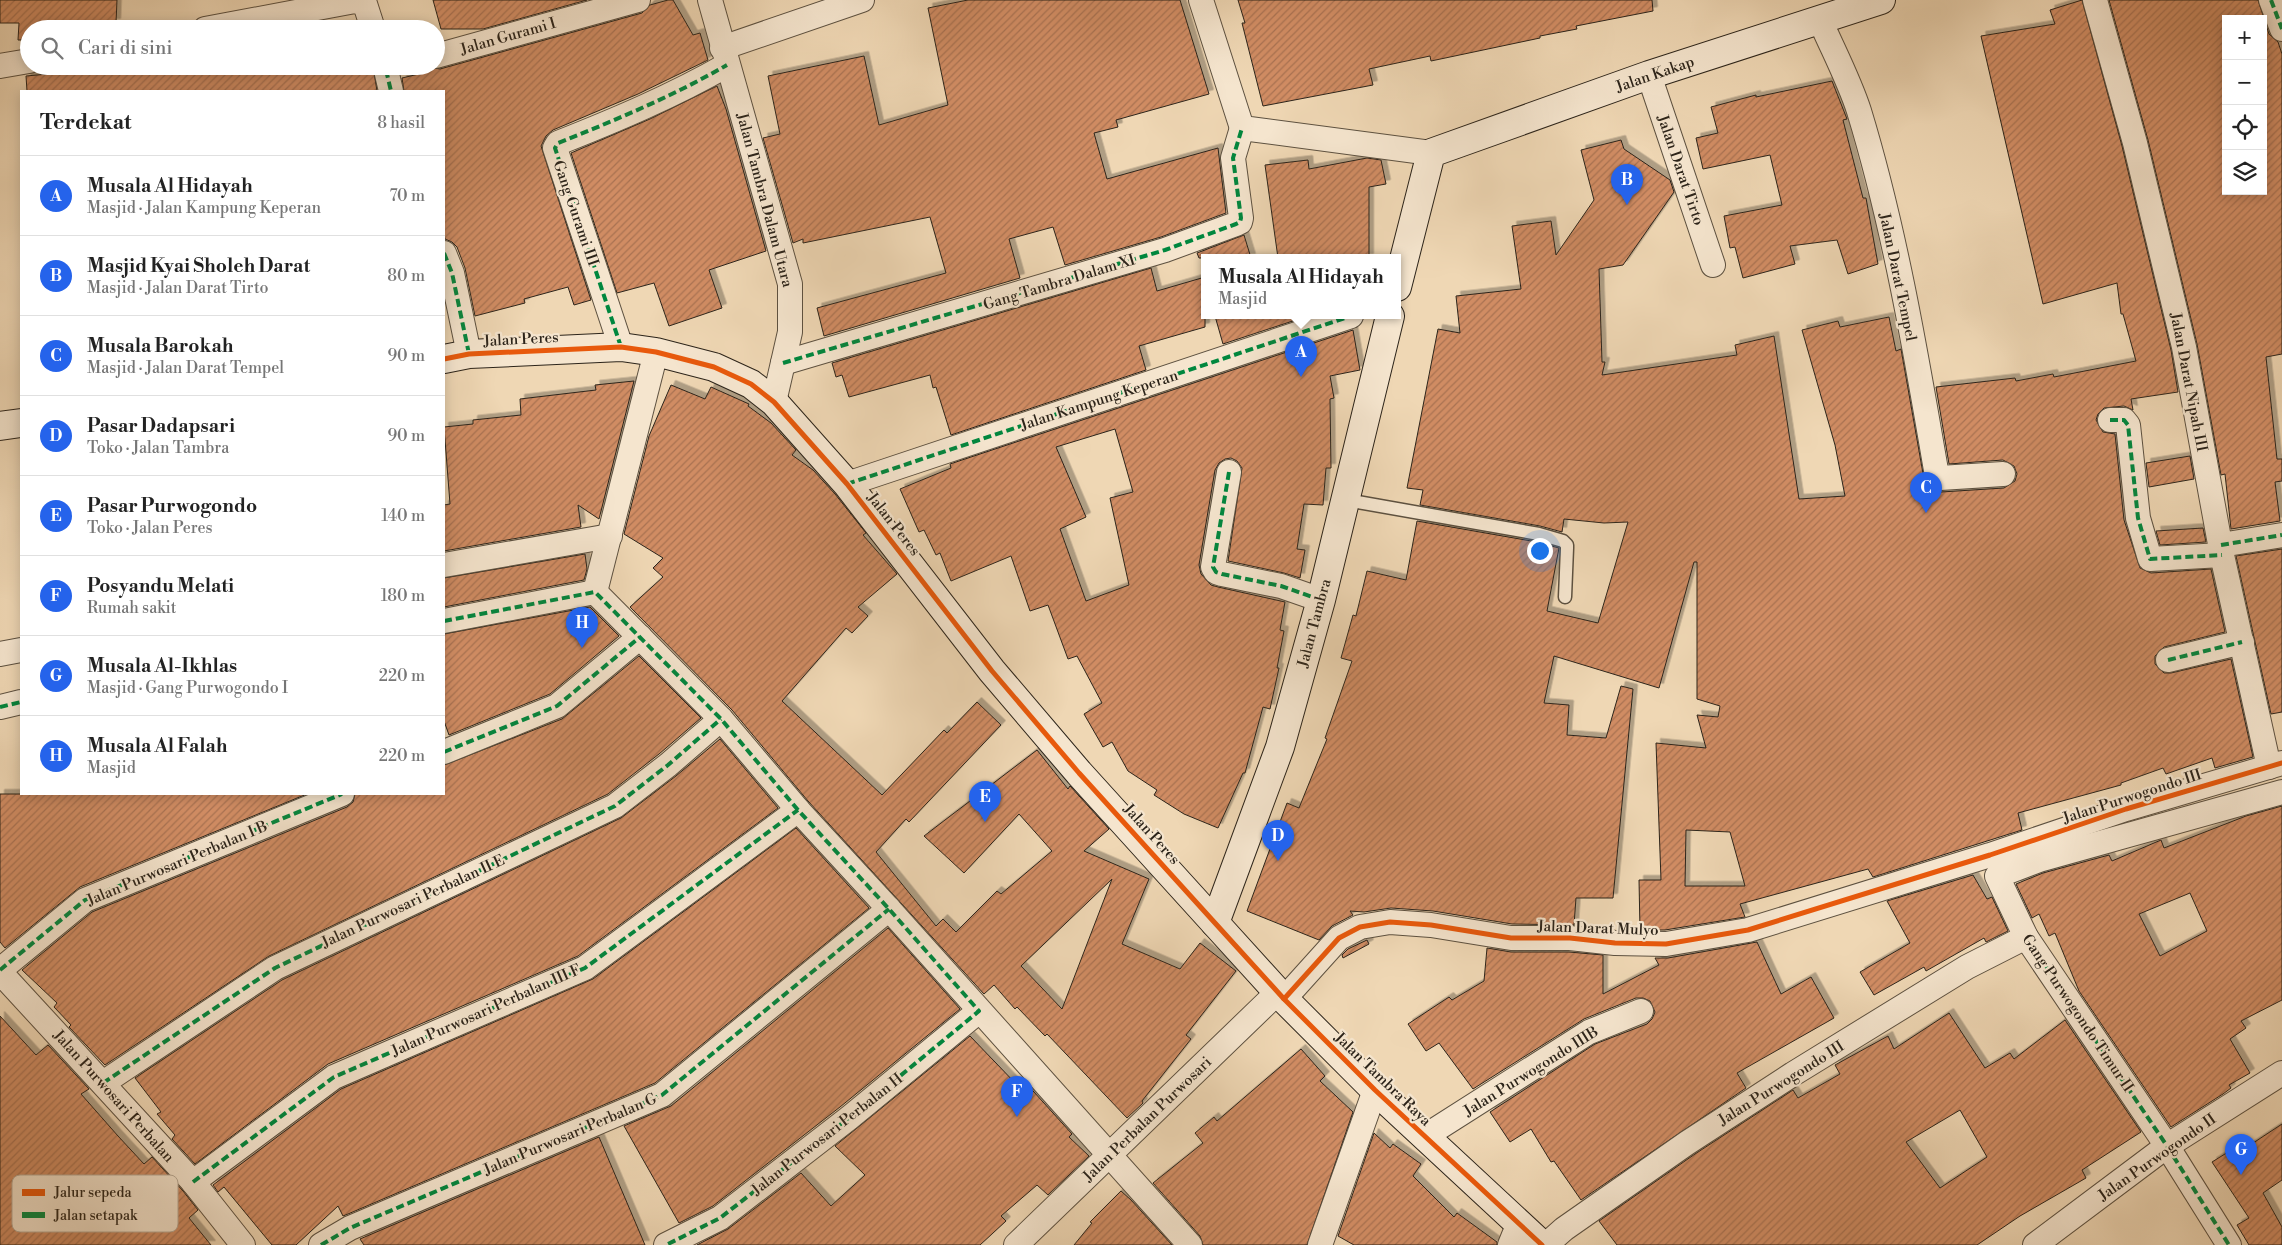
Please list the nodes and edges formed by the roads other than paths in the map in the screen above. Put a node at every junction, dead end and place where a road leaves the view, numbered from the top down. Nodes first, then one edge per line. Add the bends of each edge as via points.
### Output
1 (638, 0) edge
2 (710, 0) edge
3 (862, 0) edge
4 (1201, 0) edge
5 (1881, 0) edge
6 (2094, 0) edge
7 (2271, 0) edge
8 (253, 20) edge
9 (370, 20) edge
10 (1820, 20) junction
11 (2282, 29) edge
12 (445, 54) edge
13 (725, 56) junction
14 (20, 63) edge
15 (0, 66) edge
16 (1649, 75) junction
17 (1242, 128) junction
18 (1430, 153) junction
19 (445, 256) edge
20 (1713, 265) dead end
21 (1401, 271) edge
22 (1342, 319) edge
23 (1389, 319) edge
24 (620, 347) junction
25 (656, 352) junction
26 (456, 357) edge
27 (783, 363) junction
28 (774, 402) junction
29 (2110, 420) dead end
30 (20, 424) edge
31 (0, 426) edge
32 (1229, 472) dead end
33 (2003, 474) dead end
34 (847, 484) junction
35 (1346, 500) junction
36 (2282, 535) edge
37 (610, 536) junction
38 (2221, 550) junction
39 (445, 565) edge
40 (595, 592) junction
41 (1565, 597) dead end
42 (1321, 600) junction
43 (445, 621) edge
44 (640, 636) junction
45 (2242, 642) junction
46 (20, 650) edge
47 (0, 654) edge
48 (2168, 660) dead end
49 (20, 702) edge
50 (0, 707) edge
51 (721, 718) junction
52 (445, 752) edge
53 (2275, 765) edge
54 (2282, 792) edge
55 (340, 795) edge
56 (798, 810) junction
57 (1994, 866) junction
58 (889, 909) junction
59 (1215, 923) junction
60 (2026, 937) junction
61 (0, 971) edge
62 (1281, 996) junction
63 (979, 1011) junction
64 (1641, 1011) dead end
65 (2282, 1073) edge
66 (103, 1083) junction
67 (1375, 1090) junction
68 (1424, 1137) junction
69 (2167, 1146) junction
70 (1109, 1156) junction
71 (192, 1182) junction
72 (1514, 1234) edge
73 (243, 1245) edge
74 (321, 1245) edge
75 (666, 1245) edge
76 (1016, 1245) edge
77 (1190, 1245) edge
78 (1320, 1245) edge
79 (1542, 1245) edge
80 (1546, 1245) edge
81 (2035, 1245) edge
82 (2229, 1245) edge

1 - 12 street, Jalan Gurami I
2 - 13 street, Jalan Tambra Dalam Utara
3 - 13 street
4 - 17 street
5 - 10 street, Jalan Kakap
6 - 38 street, Jalan Darat Nipah III via 2134,143 2184,347
7 - 11 street
8 - 9 street via 355,1 365,4
10 - 16 street, Jalan Kakap
10 - 33 street, Jalan Darat Tempel via 1858,109 1877,179 1903,293 1937,476
13 - 24 street, Gang Gurami III via 697,82 558,143 555,148
13 - 27 street, Jalan Tambra Dalam Utara via 790,284 790,332
14 - 15 street
16 - 18 street, Jalan Kakap
16 - 20 street, Jalan Darat Tirto
17 - 18 street
17 - 27 street, Gang Tambra Dalam XI via 1233,158 1240,222 1165,250
18 - 21 street
19 - 26 street via 452,273
22 - 34 street, Jalan Kampung Keperan
23 - 35 street, Jalan Tambra
24 - 25 street, Jalan Peres
24 - 26 street, Jalan Peres
25 - 28 street, Jalan Peres via 714,367 751,384
25 - 37 street
27 - 28 street, Jalan Tambra Dalam Utara
28 - 34 street, Jalan Peres
29 - 38 street via 2124,420 2128,425 2138,518 2150,559
30 - 31 street
32 - 42 street via 1214,570 1281,586
34 - 59 street, Jalan Peres via 992,671
35 - 41 lane via 1530,532 1563,541 1567,548
35 - 42 street, Jalan Tambra
36 - 38 street
37 - 39 street
37 - 40 street
38 - 45 street, Jalan Darat Nipah III
40 - 43 street
40 - 44 street
42 - 59 street, Jalan Tambra via 1280,747
44 - 51 street
44 - 52 street via 557,706
45 - 48 street
45 - 53 street, Jalan Darat Nipah III
46 - 47 street
49 - 50 street
51 - 56 street
51 - 66 street, Jalan Purwosari Perbalan II E via 615,806 275,968
53 - 57 street, Jalan Purwogondo III via 2126,810
54 - 57 street via 2039,860
55 - 61 street, Jalan Purwosari Perbalan I B via 85,900
56 - 58 street
56 - 71 street, Jalan Purwosari Perbalan III F via 584,968 334,1077
57 - 60 street, Gang Purwogondo Timur II
57 - 62 street, Jalan Darat Mulyo via 1748,930 1666,944 1510,938 1431,925 1382,922 1353,929 1339,938
58 - 63 street
58 - 74 street, Jalan Purwosari Perbalan G via 662,1095 350,1228
59 - 62 street, Jalan Tambra Raya
60 - 69 street, Gang Purwogondo Timur II
60 - 80 street, Jalan Purwogondo III via 1967,967 1785,1079 1687,1143
61 - 66 street, Jalan Purwosari Perbalan
62 - 67 street, Jalan Tambra Raya
62 - 70 street, Jalan Perbalan Purwosari
63 - 70 street
63 - 75 street, Jalan Purwosari Perbalan H via 720,1218
64 - 68 street, Jalan Purwogondo IIIB via 1589,1032
65 - 69 street, Jalan Purwogondo II
66 - 71 street, Jalan Purwosari Perbalan
67 - 68 street, Jalan Tambra Raya
67 - 78 street
68 - 72 street, Jalan Tambra Raya
69 - 81 street, Jalan Purwogondo II
69 - 82 street, Gang Purwogondo Timur II
70 - 76 street, Jalan Perbalan Purwosari
70 - 77 street
71 - 73 street, Jalan Purwosari Perbalan
72 - 79 street, Jalan Tambra Raya

